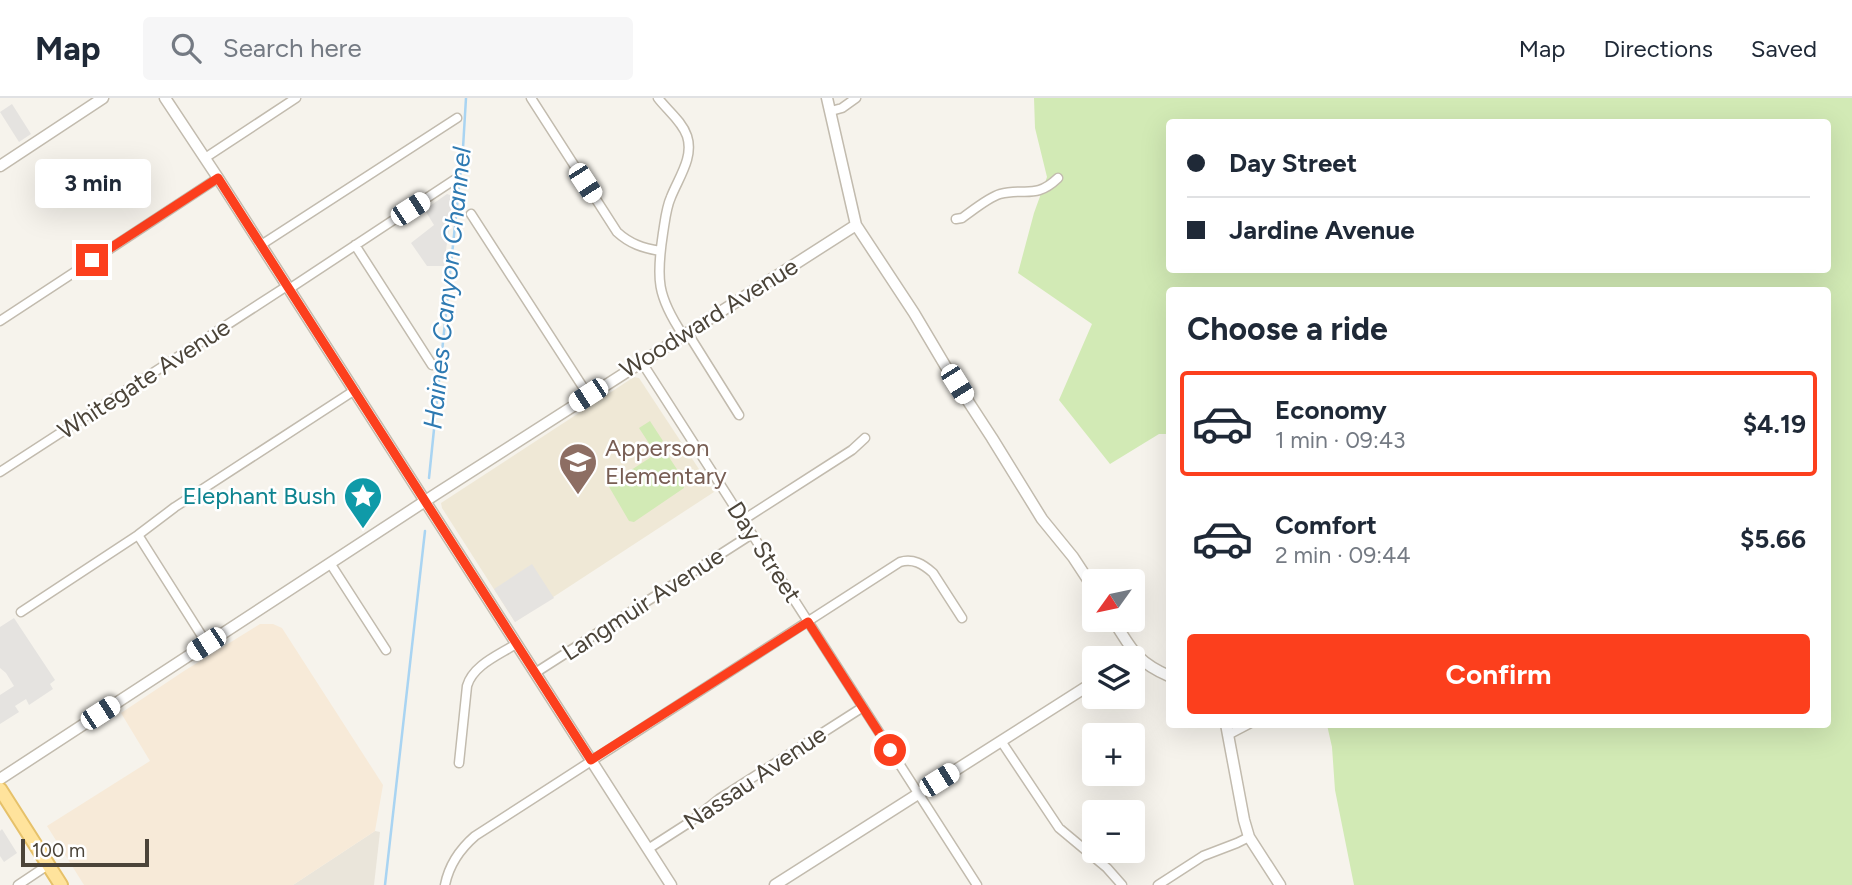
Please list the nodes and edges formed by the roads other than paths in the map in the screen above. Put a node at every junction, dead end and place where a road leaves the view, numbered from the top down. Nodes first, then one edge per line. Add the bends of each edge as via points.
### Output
1 (103, 98) edge
2 (165, 98) edge
3 (296, 98) edge
4 (531, 98) edge
5 (657, 98) edge
6 (827, 98) edge
7 (856, 98) edge
8 (831, 110) junction
9 (457, 118) dead end
10 (205, 158) junction
11 (0, 166) edge
12 (218, 178) junction
13 (1058, 178) dead end
14 (454, 180) dead end
15 (471, 214) dead end
16 (956, 219) dead end
17 (856, 225) junction
18 (261, 245) junction
19 (355, 245) junction
20 (660, 251) junction
21 (288, 288) junction
22 (0, 321) edge
23 (685, 333) junction
24 (641, 361) junction
25 (432, 365) dead end
26 (355, 390) junction
27 (588, 395) junction
28 (739, 415) dead end
29 (865, 438) dead end
30 (0, 472) edge
31 (425, 500) junction
32 (743, 520) junction
33 (752, 534) junction
34 (138, 535) junction
35 (330, 563) junction
36 (1082, 571) edge
37 (21, 612) dead end
38 (962, 618) dead end
39 (808, 622) junction
40 (206, 644) junction
41 (516, 644) junction
42 (386, 650) dead end
43 (1145, 664) edge
44 (535, 673) junction
45 (1166, 674) edge
46 (1082, 690) edge
47 (863, 707) junction
48 (1227, 730) edge
49 (1001, 741) junction
50 (591, 760) junction
51 (458, 763) dead end
52 (0, 779) edge
53 (0, 789) edge
54 (918, 793) junction
55 (1250, 836) junction
56 (648, 849) junction
57 (48, 865) junction
58 (974, 884) edge
59 (18, 885) edge
60 (61, 885) edge
61 (445, 885) edge
62 (671, 885) edge
63 (775, 885) edge
64 (1122, 885) edge
65 (1158, 885) edge
66 (1280, 885) edge

1 - 11 street
2 - 10 street
3 - 10 street
4 - 20 street via 617,232 626,241
5 - 20 street via 684,129 689,150 668,205
6 - 8 street
7 - 8 street
8 - 17 street
9 - 18 street
10 - 12 street
12 - 18 street
12 - 22 street
13 - 16 street via 1032,192 998,194
14 - 19 street, Whitegate Avenue
15 - 27 street
17 - 23 street, Woodward Avenue
17 - 36 street via 1042,519
18 - 21 street
19 - 21 street, Whitegate Avenue
19 - 25 street
20 - 23 street via 661,294
21 - 26 street
21 - 30 street, Whitegate Avenue
23 - 24 street, Woodward Avenue
23 - 28 street
24 - 27 street, Woodward Avenue
24 - 32 street, Day Street
26 - 31 street
26 - 34 street
27 - 31 street, Woodward Avenue
29 - 32 street, Langmuir Avenue
31 - 35 street, Woodward Avenue
31 - 41 street
32 - 33 street, Day Street
33 - 39 street, Day Street
33 - 44 street, Langmuir Avenue
34 - 37 street
34 - 40 street
35 - 40 street, Woodward Avenue
35 - 42 street
38 - 39 street via 933,573 906,560
39 - 47 street, Day Street
39 - 50 street
40 - 52 street, Woodward Avenue
41 - 44 street
41 - 51 street via 470,678
43 - 45 street
44 - 50 street
46 - 49 street
47 - 54 street, Day Street
47 - 56 street, Nassau Avenue
48 - 55 street
49 - 54 street
49 - 64 street via 1059,828
50 - 56 street
50 - 61 street via 467,842 454,859
53 - 57 main road
54 - 58 street, Day Street
54 - 63 street
55 - 65 street via 1203,856
55 - 66 street
56 - 62 street
57 - 59 street
57 - 60 main road

